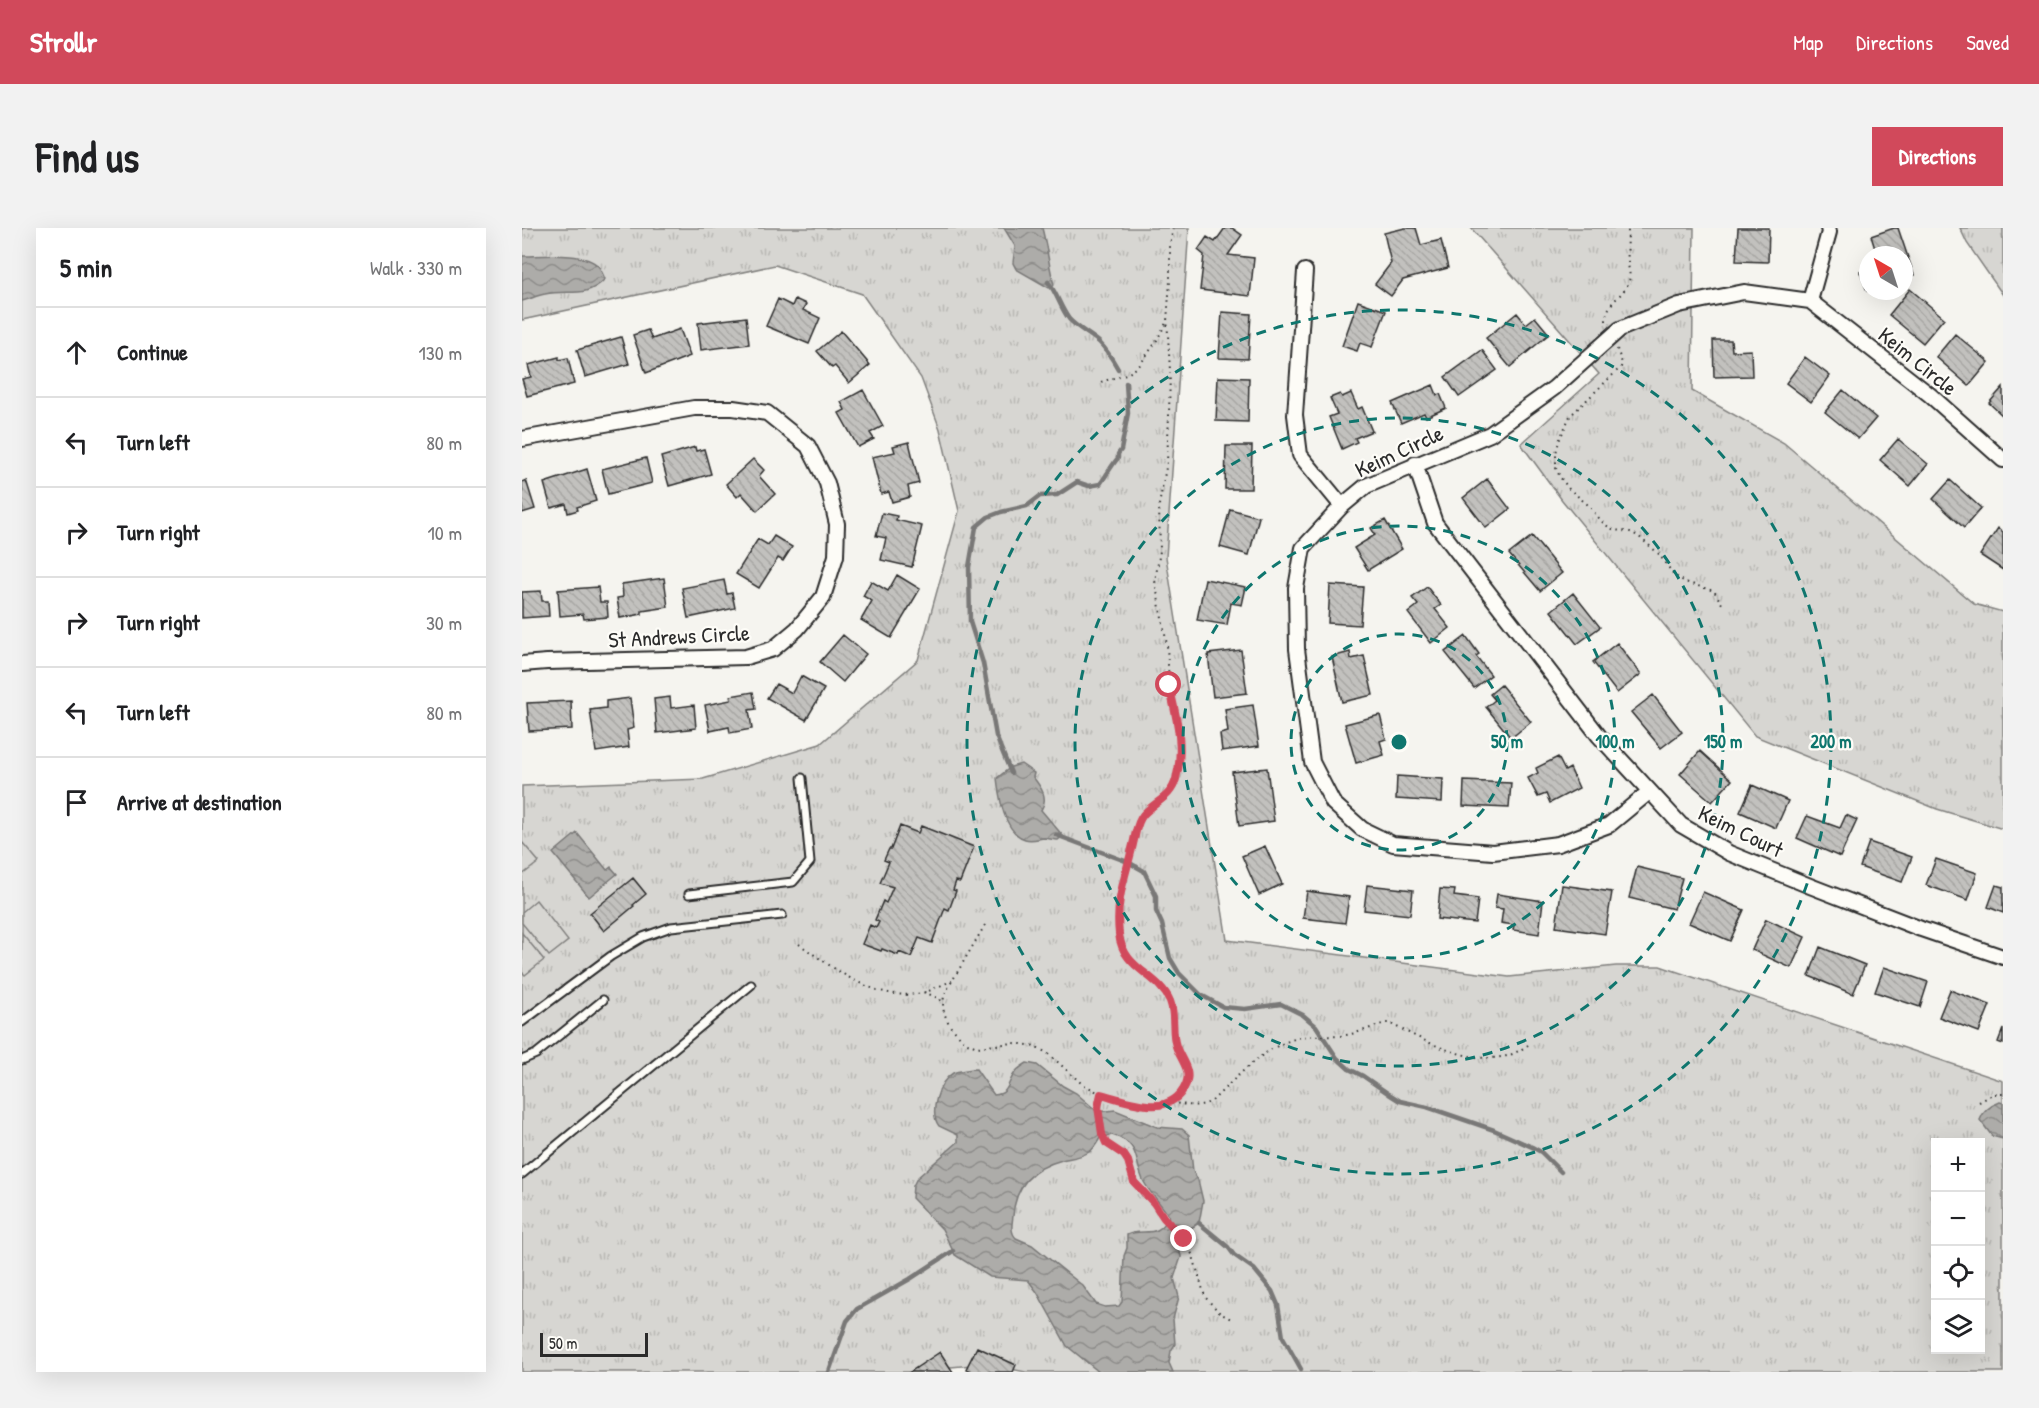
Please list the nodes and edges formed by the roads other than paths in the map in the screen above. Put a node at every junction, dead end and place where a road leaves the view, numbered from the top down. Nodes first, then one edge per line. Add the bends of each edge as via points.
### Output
1 (1828, 228) edge
2 (1305, 271) dead end
3 (1810, 301) junction
4 (522, 439) edge
5 (2003, 460) edge
6 (1415, 464) junction
7 (1342, 506) junction
8 (522, 664) edge
9 (802, 778) dead end
10 (1650, 792) junction
11 (689, 894) dead end
12 (782, 915) dead end
13 (2003, 957) edge
14 (751, 985) dead end
15 (603, 1000) dead end
16 (522, 1022) edge
17 (522, 1060) edge
18 (522, 1174) edge

1 - 3 street
2 - 7 street via 1295,415 1300,455
3 - 5 street, Keim Circle via 1930,395
3 - 6 street, Keim Circle via 1744,292 1678,305 1620,329 1554,388 1490,434
4 - 8 street, St Andrews Circle via 694,408 767,413 808,446 827,483 837,524 836,556 823,597 797,629 772,649 746,657
6 - 7 street, Keim Circle via 1366,486
6 - 10 street, Keim Court via 1436,524 1599,736
7 - 10 street, Keim Circle via 1303,548 1296,588 1297,649 1312,762 1333,803 1362,829 1392,844 1493,852 1558,844 1609,825
9 - 11 lane via 810,862 793,882
10 - 13 street, Keim Court via 1680,825 1729,853
12 - 16 lane via 671,927 643,937 610,956
14 - 18 lane
15 - 17 lane via 536,1054

